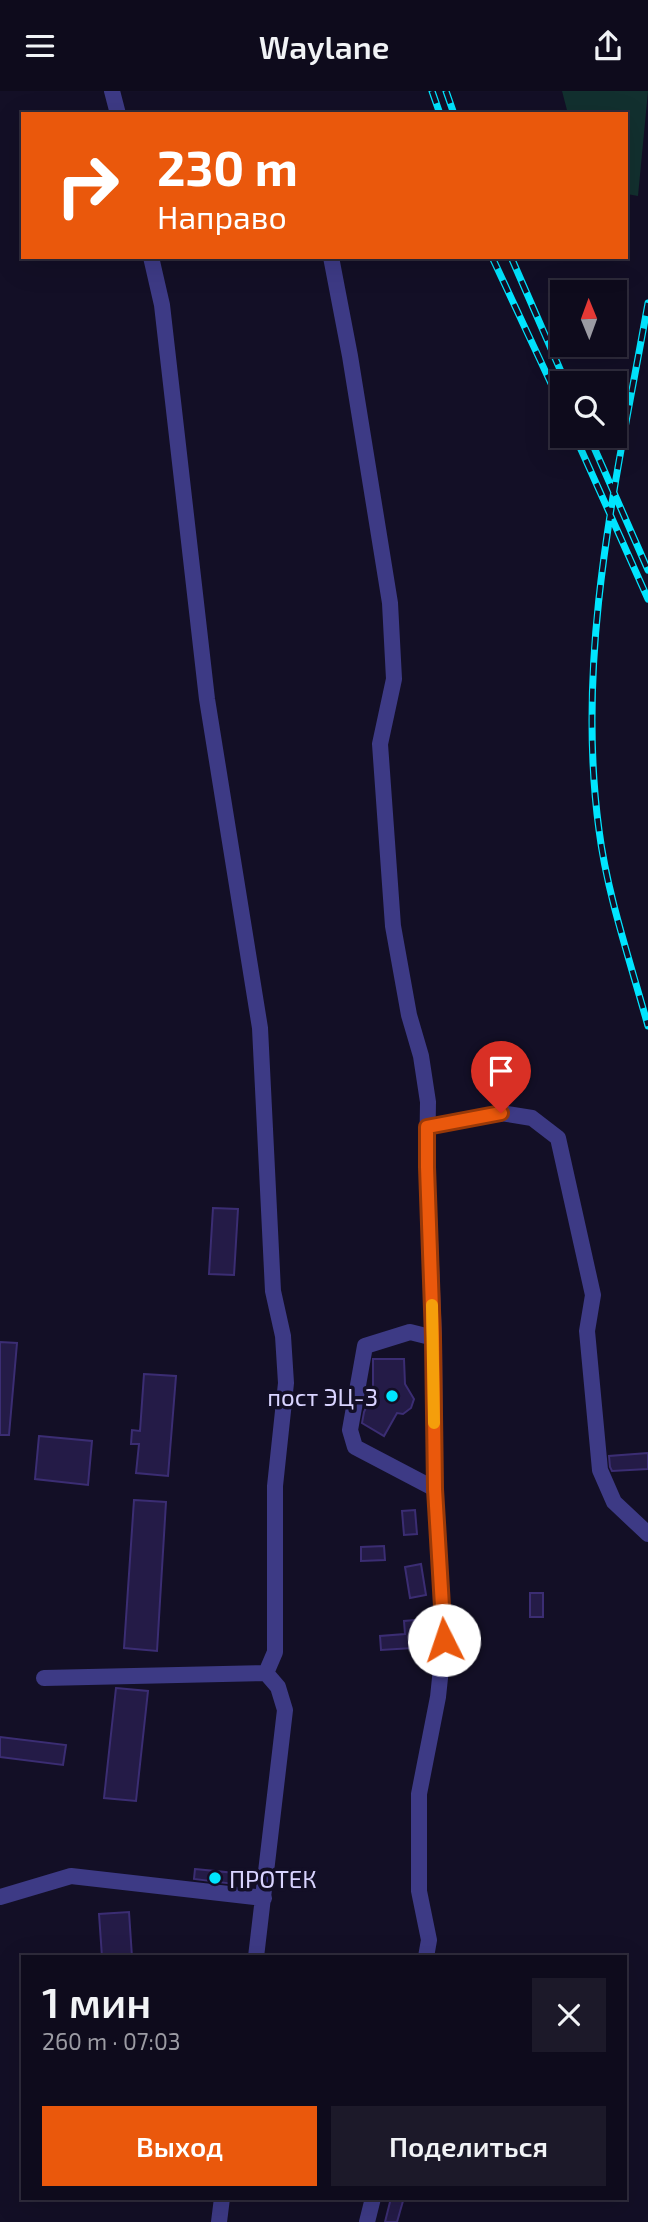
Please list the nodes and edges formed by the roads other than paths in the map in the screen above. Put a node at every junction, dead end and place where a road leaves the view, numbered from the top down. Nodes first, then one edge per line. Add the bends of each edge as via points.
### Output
1 (112, 91) edge
2 (117, 112) edge
3 (151, 259) edge
4 (331, 259) edge
5 (427, 1127) junction
6 (433, 1338) junction
7 (435, 1489) junction
8 (648, 1534) edge
9 (266, 1673) junction
10 (44, 1678) dead end
11 (0, 1897) edge
12 (264, 1899) junction
13 (256, 1955) edge
14 (426, 1955) edge
15 (222, 2200) edge
16 (372, 2200) edge
17 (219, 2222) edge
18 (367, 2222) edge

1 - 2 street
3 - 9 street via 162,305 207,699 260,1028 273,1291 283,1336 286,1384 275,1486 275,1652
4 - 5 street via 390,603 394,679 380,744 393,926 421,1056
5 - 6 street
5 - 8 street via 501,1113 532,1118 558,1138 593,1295 587,1331 600,1470 614,1502
6 - 7 street
6 - 7 street via 410,1332 365,1346 350,1430 355,1447
7 - 14 street via 444,1640 419,1794 419,1891 429,1940
9 - 10 street
9 - 12 street via 278,1687 285,1710
11 - 12 street via 71,1875
12 - 13 street
15 - 17 street
16 - 18 street

